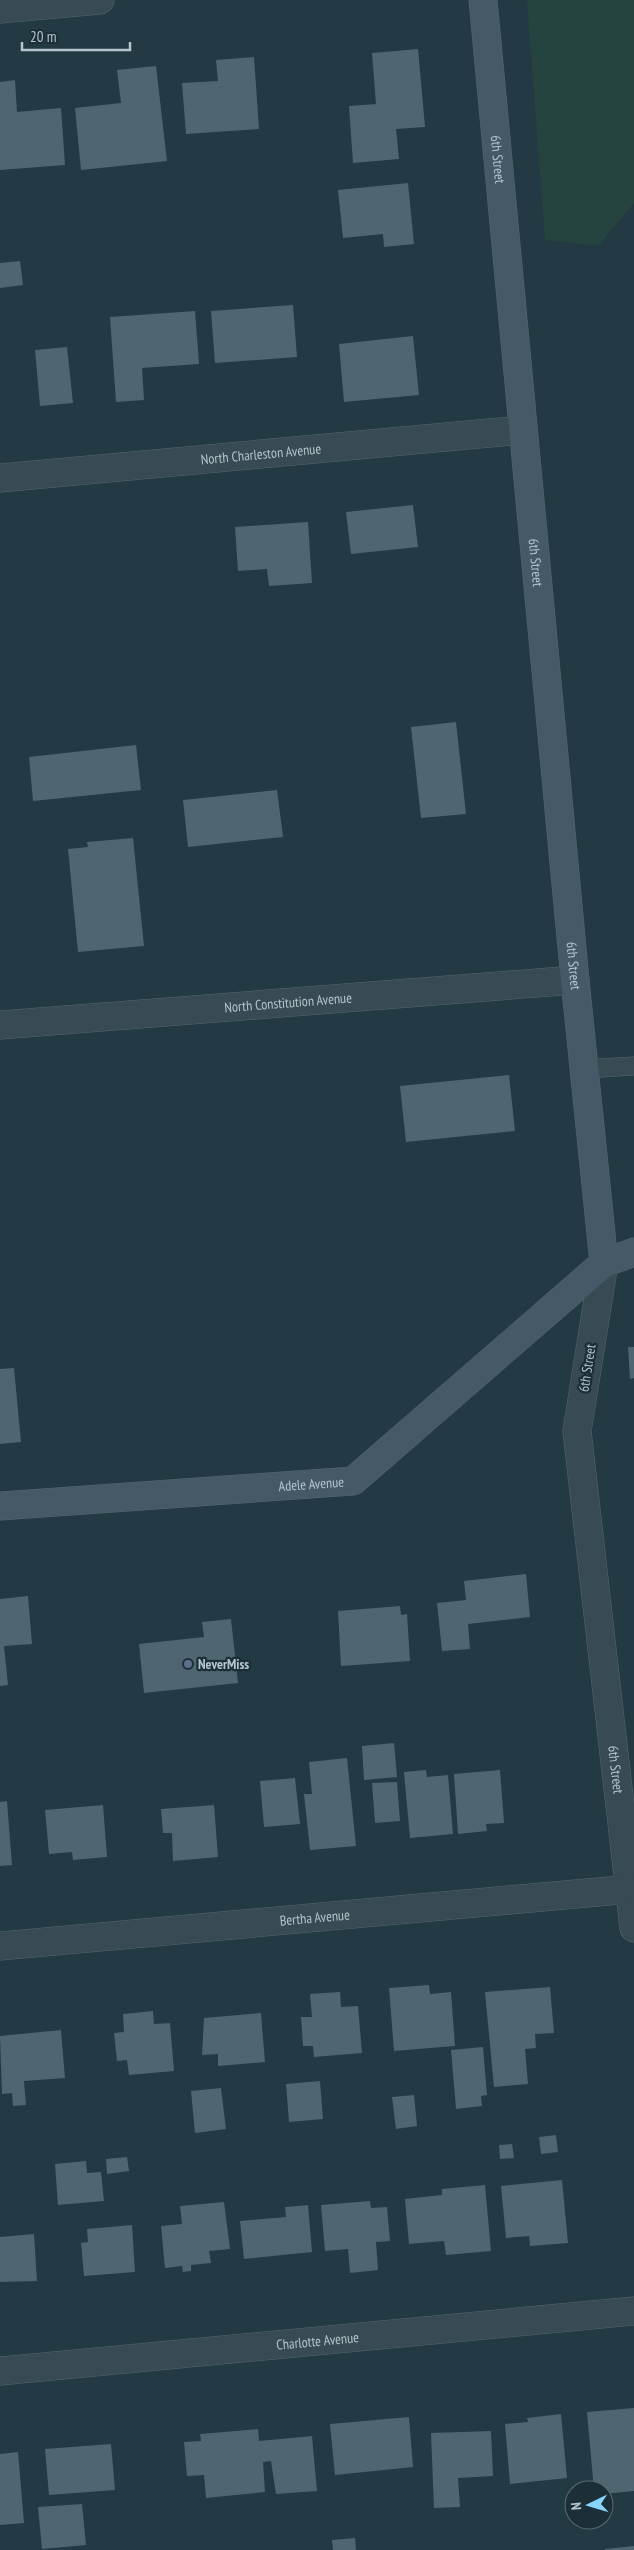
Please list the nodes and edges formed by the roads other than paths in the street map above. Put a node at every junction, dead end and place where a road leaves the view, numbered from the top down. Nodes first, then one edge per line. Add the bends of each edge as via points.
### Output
1 (100, 0) edge
2 (483, 0) edge
3 (0, 8) edge
4 (522, 430) junction
5 (0, 478) edge
6 (574, 980) junction
7 (0, 1025) edge
8 (634, 1066) edge
9 (584, 1069) junction
10 (634, 1252) edge
11 (604, 1263) junction
12 (0, 1506) edge
13 (631, 1889) junction
14 (634, 1928) edge
15 (0, 1946) edge
16 (634, 2311) edge
17 (0, 2371) edge

1 - 3 street
2 - 4 street, 6th Street
4 - 5 street, North Charleston Avenue
4 - 6 street, 6th Street
6 - 7 street, North Constitution Avenue
6 - 9 street, 6th Street
8 - 9 lane
9 - 11 street, 6th Street
10 - 11 street
11 - 12 street, Adele Avenue via 353,1481
11 - 13 street, 6th Street via 577,1431
13 - 14 street, 6th Street
13 - 15 street, Bertha Avenue
16 - 17 street, Charlotte Avenue

